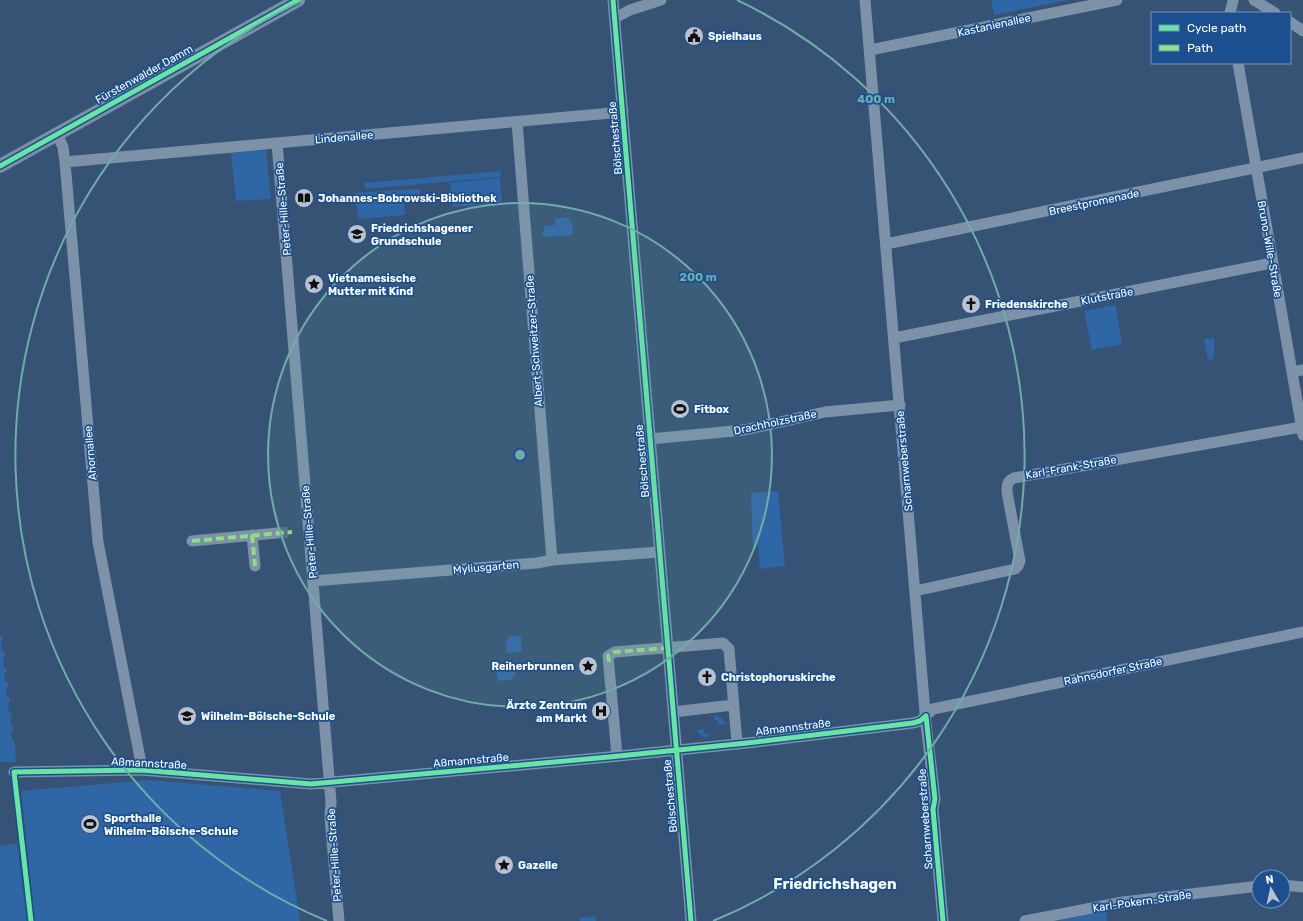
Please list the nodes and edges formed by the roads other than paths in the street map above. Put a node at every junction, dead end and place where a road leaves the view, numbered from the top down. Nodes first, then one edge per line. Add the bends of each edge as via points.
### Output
1 (298, 0) edge
2 (613, 0) edge
3 (661, 0) edge
4 (865, 0) edge
5 (1117, 0) edge
6 (1233, 0) edge
7 (1254, 0) edge
8 (1230, 12) edge
9 (1273, 12) edge
10 (615, 18) junction
11 (1291, 23) edge
12 (1303, 31) edge
13 (870, 50) junction
14 (1238, 64) edge
15 (622, 112) junction
16 (517, 122) junction
17 (57, 134) junction
18 (277, 143) junction
19 (1303, 158) edge
20 (65, 162) junction
21 (0, 166) edge
22 (1256, 168) junction
23 (886, 244) junction
24 (1272, 263) junction
25 (894, 338) junction
26 (1298, 371) edge
27 (900, 405) junction
28 (1302, 431) edge
29 (650, 439) junction
30 (277, 533) tunnel mouth
31 (252, 535) junction
32 (192, 541) dead end
33 (659, 552) junction
34 (552, 560) junction
35 (255, 566) dead end
36 (313, 581) junction
37 (915, 591) junction
38 (1303, 632) edge
39 (667, 648) junction
40 (733, 705) junction
41 (673, 712) junction
42 (926, 716) junction
43 (737, 743) junction
44 (676, 750) junction
45 (617, 756) junction
46 (141, 770) junction
47 (14, 772) dead end
48 (329, 783) junction
49 (1291, 886) edge
50 (1251, 887) edge
51 (1303, 887) edge
52 (339, 921) edge
53 (691, 921) edge
54 (943, 921) edge
55 (1025, 921) edge

1 - 17 main road, Fürstenwalder Damm
2 - 10 street, Bölschestraße
3 - 10 street
4 - 13 street, Scharnweberstraße
5 - 13 street, Kastanienallee
6 - 8 street
7 - 9 street
10 - 15 street, Bölschestraße
11 - 12 street
13 - 23 street, Scharnweberstraße
14 - 22 street, Bruno-Wille-Straße
15 - 16 street, Lindenallee
15 - 29 street, Bölschestraße
16 - 18 street, Lindenallee
16 - 34 street, Albert-Schweitzer-Straße
17 - 20 street, Ahornallee via 63,147
17 - 21 main road, Fürstenwalder Damm
18 - 20 street, Lindenallee
18 - 36 street, Peter-Hille-Straße
19 - 22 street, Breestpromenade
20 - 46 street, Ahornallee via 98,542
22 - 23 street, Breestpromenade
22 - 24 street, Bruno-Wille-Straße
23 - 25 street, Scharnweberstraße
24 - 25 street, Klutstraße
24 - 26 street, Bruno-Wille-Straße
25 - 27 street, Scharnweberstraße
26 - 28 street, Bruno-Wille-Straße
27 - 29 street, Drachholzstraße via 840,409 744,430
27 - 37 street, Scharnweberstraße
28 - 37 street, Karl-Frank-Straße via 1014,478 1007,484 1007,492 1020,561 1018,566 1015,569
29 - 33 street, Bölschestraße
30 - 31 street
31 - 32 street
31 - 35 street
33 - 34 street, Myliusgarten
33 - 39 street, Bölschestraße
34 - 36 street, Myliusgarten
36 - 48 street, Peter-Hille-Straße
37 - 42 street, Scharnweberstraße
38 - 42 street, Rahnsdorfer Straße via 933,709
39 - 40 street via 723,643 729,649
39 - 41 street, Bölschestraße
39 - 45 street via 615,652 608,656
40 - 41 street
40 - 43 street
41 - 44 street, Bölschestraße
42 - 43 street, Aßmannstraße via 913,723
42 - 54 street, Scharnweberstraße via 935,799 933,809
43 - 44 street, Aßmannstraße
44 - 45 street, Aßmannstraße
44 - 53 street, Bölschestraße
45 - 48 street, Aßmannstraße
46 - 47 street, Aßmannstraße
46 - 48 street, Aßmannstraße via 311,784
48 - 52 street, Peter-Hille-Straße
49 - 51 street
50 - 55 street, Karl-Pokern-Straße via 1123,902

